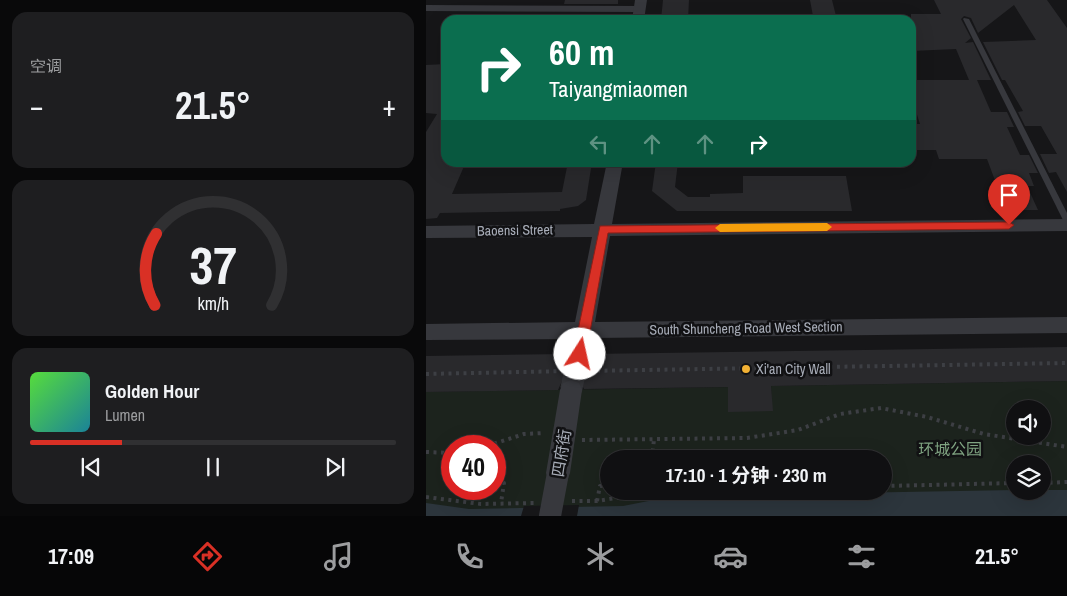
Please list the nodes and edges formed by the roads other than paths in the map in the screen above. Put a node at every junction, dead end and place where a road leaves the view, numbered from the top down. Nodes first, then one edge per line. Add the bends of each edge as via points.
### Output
1 (426, 8) edge
2 (640, 10) edge
3 (966, 19) dead end
4 (613, 167) edge
5 (1067, 220) edge
6 (1067, 225) edge
7 (604, 229) junction
8 (426, 232) edge
9 (1067, 325) edge
10 (584, 330) junction
11 (426, 332) edge
12 (580, 354) tunnel mouth
13 (571, 390) tunnel mouth
14 (550, 516) edge

1 - 2 street
3 - 5 lane
4 - 7 street
6 - 7 street, Baoensi Street
7 - 8 street, Baoensi Street
7 - 10 street
9 - 10 street, South Shuncheng Road West Section
10 - 11 street, South Shuncheng Road West Section
10 - 12 street
13 - 14 street, 四府街, bridge

